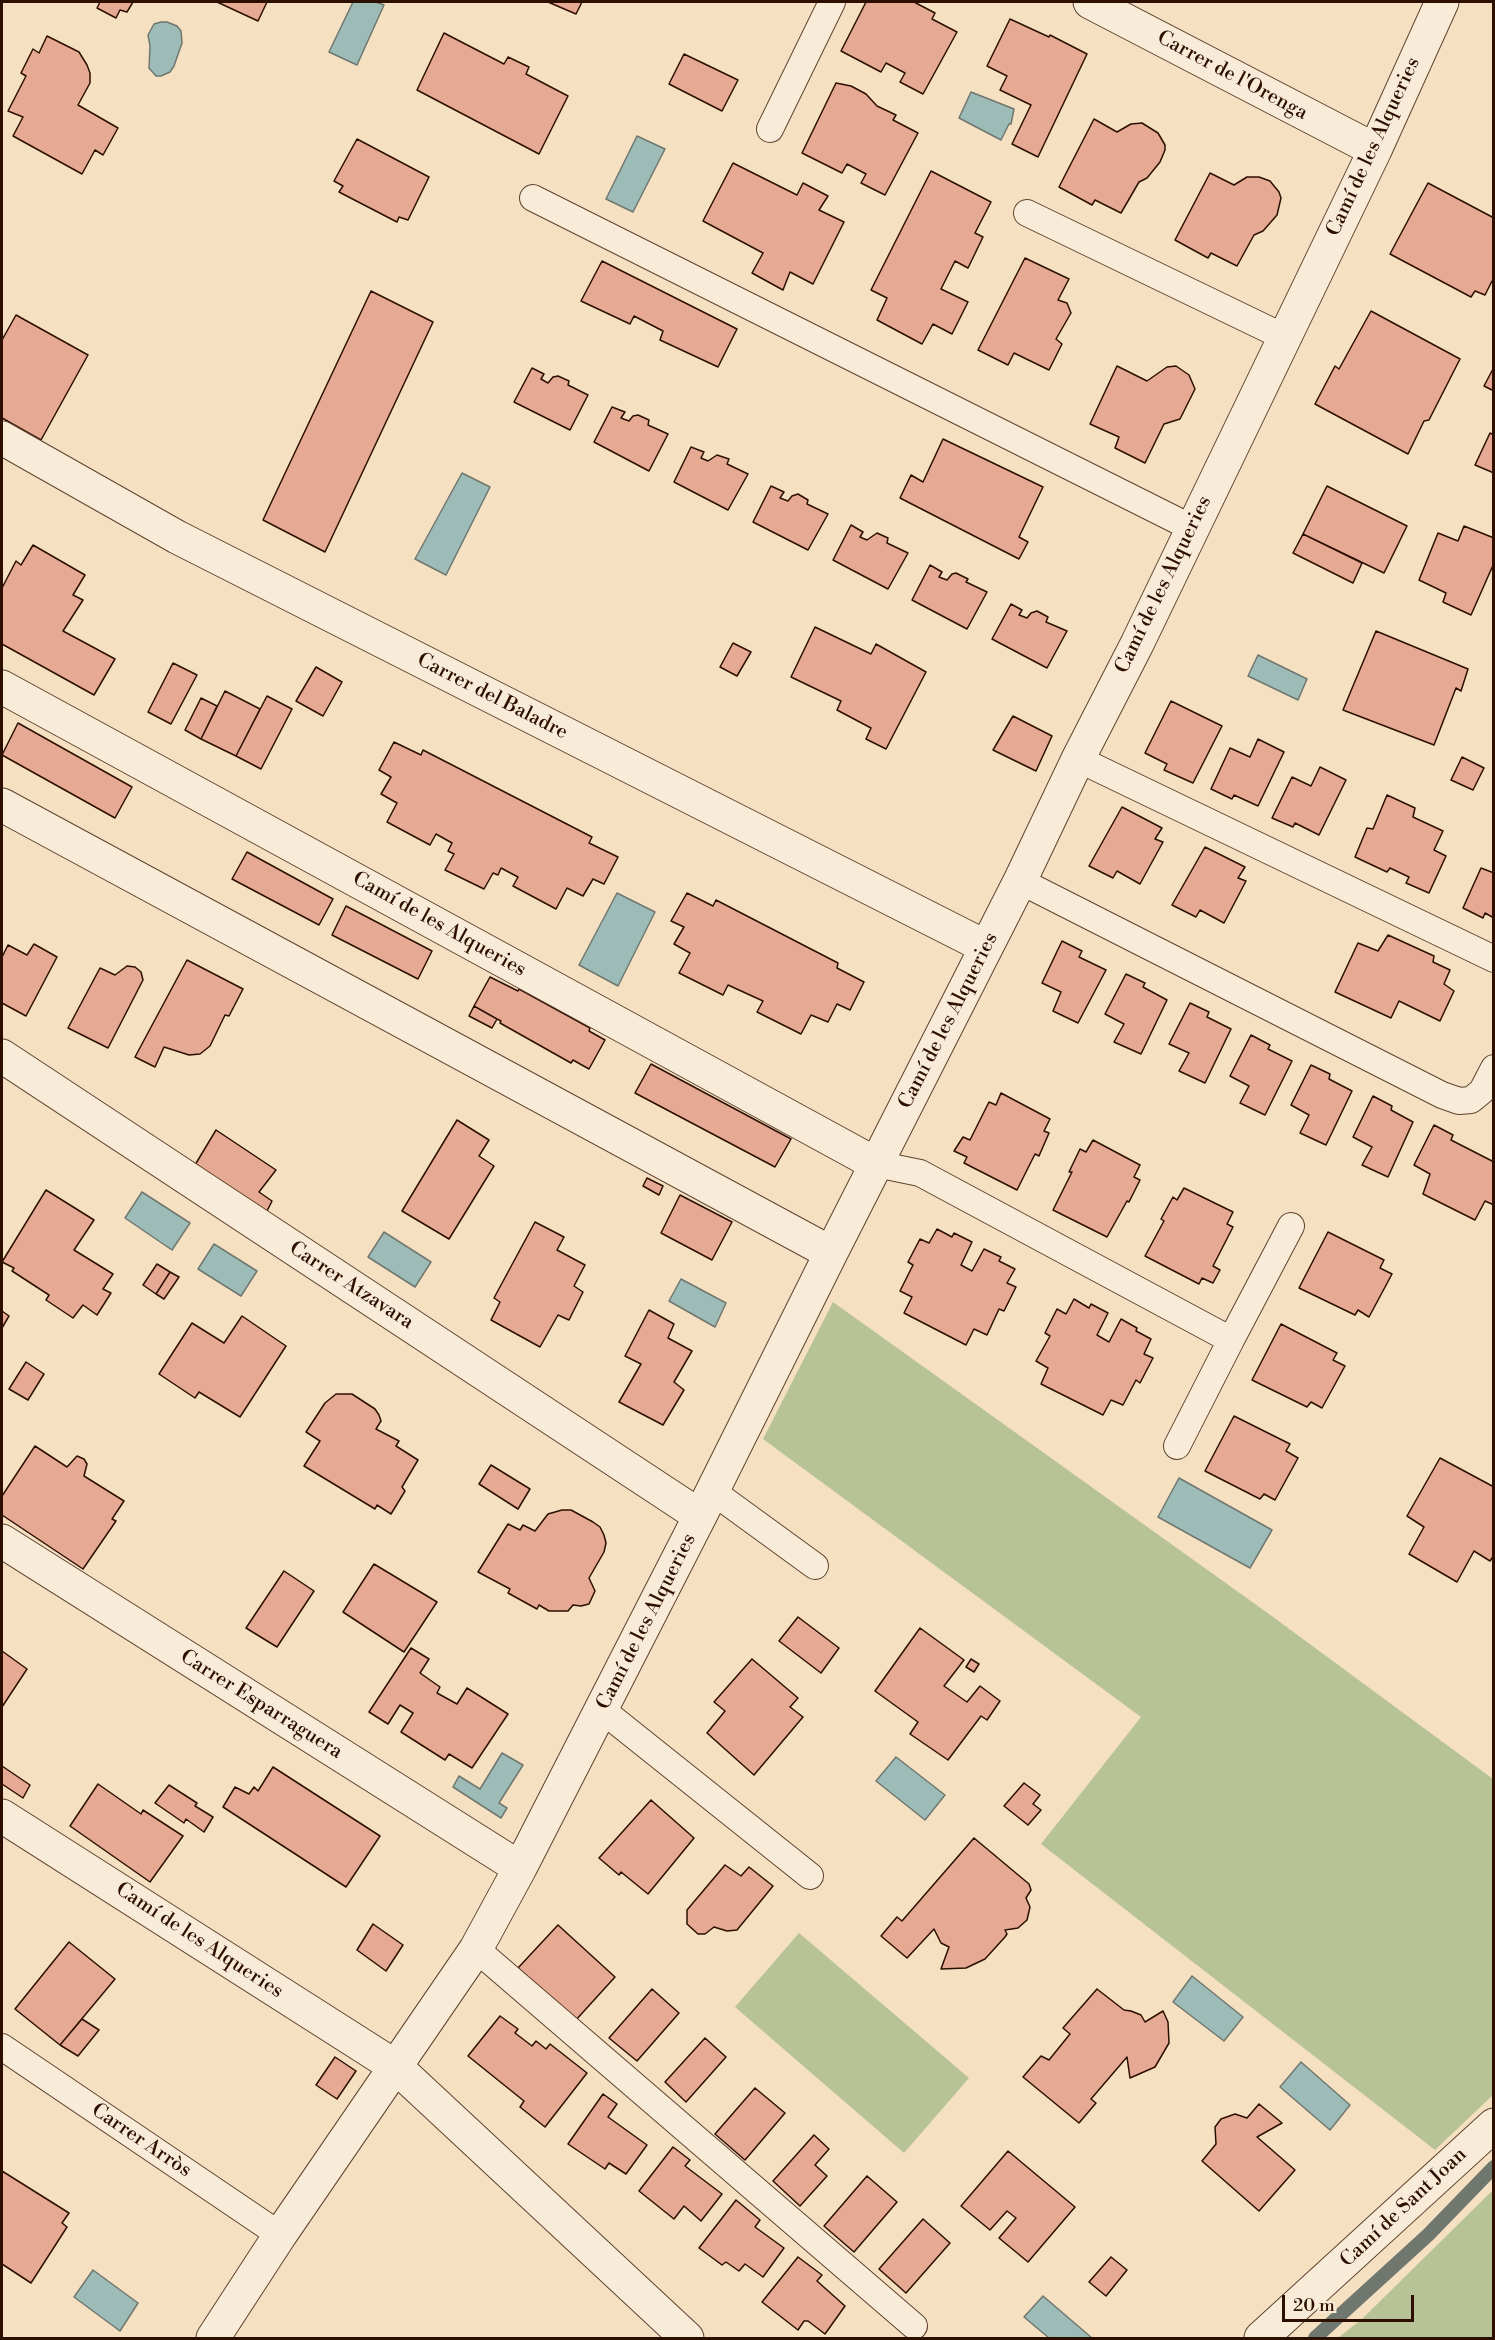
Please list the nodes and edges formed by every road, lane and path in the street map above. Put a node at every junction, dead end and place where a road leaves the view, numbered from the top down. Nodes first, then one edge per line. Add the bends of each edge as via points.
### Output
1 (832, 2) edge
2 (1090, 2) edge
3 (1442, 2) edge
4 (770, 129) dead end
5 (1375, 150) junction
6 (533, 198) dead end
7 (1027, 213) dead end
8 (1284, 337) junction
9 (2, 438) edge
10 (1192, 528) junction
11 (2, 687) edge
12 (1078, 759) junction
13 (2, 805) edge
14 (1020, 881) junction
15 (986, 947) junction
16 (1494, 959) edge
17 (2, 1056) edge
18 (1494, 1068) edge
19 (876, 1164) junction
20 (1291, 1226) dead end
21 (831, 1253) junction
22 (1231, 1340) junction
23 (1177, 1446) dead end
24 (706, 1504) junction
25 (2, 1541) edge
26 (815, 1566) dead end
27 (602, 1710) junction
28 (2, 1816) edge
29 (520, 1868) junction
30 (810, 1876) dead end
31 (476, 1948) junction
32 (2, 2047) edge
33 (396, 2067) junction
34 (1494, 2126) edge
35 (280, 2235) junction
36 (914, 2326) dead end
37 (213, 2338) edge
38 (687, 2338) edge
39 (1261, 2338) edge

1 - 4 lane
2 - 5 street, Carrer de l'Orenga
3 - 5 street, Camí de les Alqueries
5 - 8 street, Camí de les Alqueries
6 - 10 lane
7 - 8 lane
8 - 10 street, Camí de les Alqueries
9 - 15 street, Carrer del Baladre via 177,537
10 - 12 street, Camí de les Alqueries
11 - 19 street, Camí de les Alqueries
12 - 14 street, Camí de les Alqueries
12 - 16 lane
13 - 21 street
14 - 15 street, Camí de les Alqueries
14 - 18 lane via 1442,1095 1459,1101 1471,1100 1482,1090
15 - 19 street, Camí de les Alqueries
17 - 24 street, Carrer Atzavara
19 - 21 street, Camí de les Alqueries
19 - 22 lane via 920,1173
20 - 22 lane
21 - 24 street, Camí de les Alqueries
22 - 23 lane
24 - 26 lane
24 - 27 street, Camí de les Alqueries
25 - 29 street, Carrer Esparraguera
27 - 29 street, Camí de les Alqueries
27 - 30 lane
28 - 33 street, Camí de les Alqueries
29 - 31 street, Camí de les Alqueries
31 - 33 street, Camí de les Alqueries
31 - 36 lane
32 - 35 lane, Carrer Arròs
33 - 35 street, Camí de les Alqueries
33 - 38 street
34 - 39 street, Camí de Sant Joan
35 - 37 street, Camí de les Alqueries

